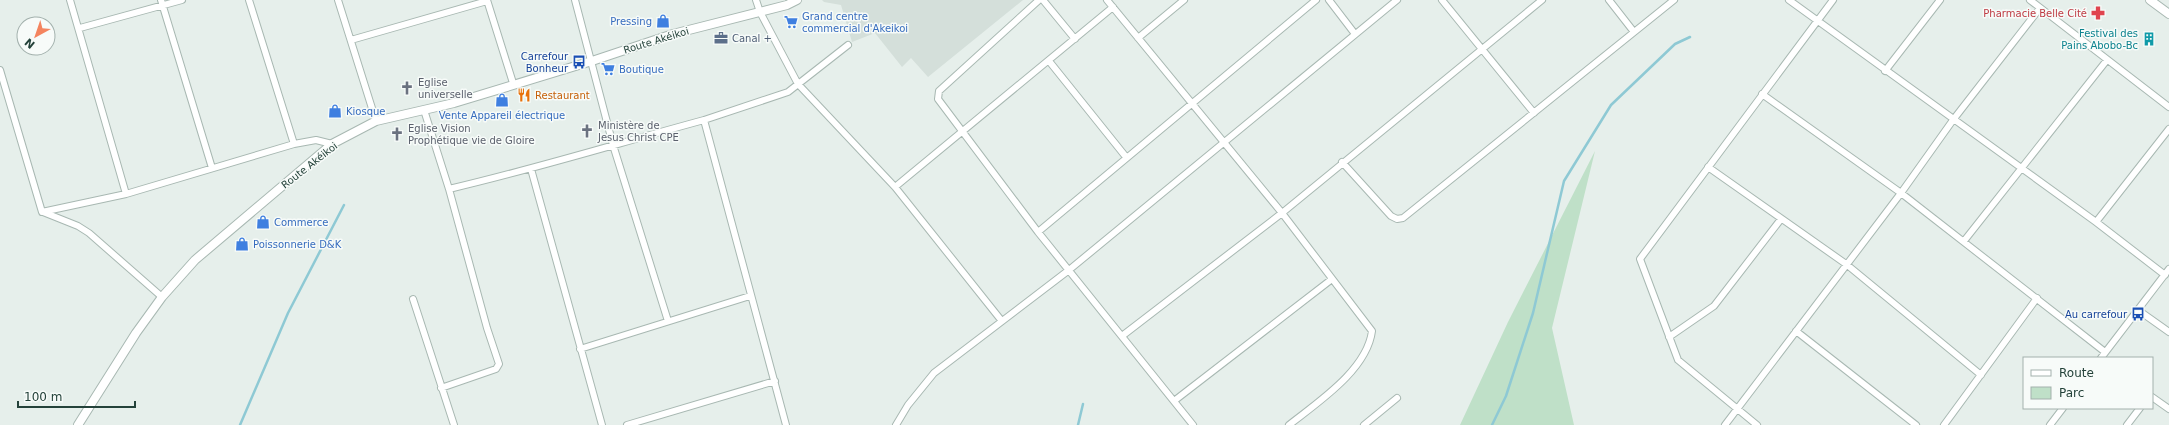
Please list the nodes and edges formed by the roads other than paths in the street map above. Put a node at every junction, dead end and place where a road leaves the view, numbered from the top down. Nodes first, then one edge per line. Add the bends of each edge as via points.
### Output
1 (70, 0) edge
2 (182, 0) edge
3 (249, 0) edge
4 (338, 0) edge
5 (575, 0) edge
6 (756, 0) edge
7 (797, 0) edge
8 (1039, 0) edge
9 (1044, 0) edge
10 (1107, 0) edge
11 (1184, 0) edge
12 (1316, 0) edge
13 (1328, 0) edge
14 (1397, 0) edge
15 (1442, 0) edge
16 (1542, 0) edge
17 (1609, 0) edge
18 (1674, 0) edge
19 (1789, 0) edge
20 (1833, 0) edge
21 (1940, 0) edge
22 (2030, 0) edge
23 (2150, 0) edge
24 (487, 1) edge
25 (161, 3) edge
26 (1113, 7) junction
27 (2040, 8) junction
28 (760, 12) junction
29 (2169, 14) edge
30 (1817, 21) junction
31 (80, 28) junction
32 (1634, 32) junction
33 (1355, 34) junction
34 (1138, 38) junction
35 (1075, 39) junction
36 (351, 40) junction
37 (848, 44) dead end
38 (1482, 48) junction
39 (2107, 60) junction
40 (592, 61) junction
41 (1049, 61) junction
42 (0, 70) edge
43 (1885, 71) junction
44 (514, 83) junction
45 (798, 84) junction
46 (1762, 94) junction
47 (1191, 103) junction
48 (2169, 107) edge
49 (424, 110) junction
50 (1534, 113) junction
51 (704, 120) junction
52 (1953, 120) junction
53 (376, 121) junction
54 (2169, 129) edge
55 (962, 133) junction
56 (1223, 142) junction
57 (294, 144) junction
58 (332, 144) junction
59 (613, 145) junction
60 (1126, 157) junction
61 (1342, 162) junction
62 (1708, 166) junction
63 (2022, 167) junction
64 (212, 168) junction
65 (531, 169) junction
66 (895, 187) junction
67 (449, 189) junction
68 (1901, 193) junction
69 (126, 194) junction
70 (42, 212) junction
71 (1282, 213) junction
72 (1781, 219) junction
73 (2096, 222) junction
74 (1038, 232) junction
75 (1964, 241) junction
76 (1846, 264) junction
77 (2169, 269) edge
78 (1069, 270) junction
79 (2165, 275) junction
80 (1332, 279) junction
81 (750, 296) junction
82 (162, 297) junction
83 (2037, 298) junction
84 (414, 299) dead end
85 (2138, 310) junction
86 (1001, 320) junction
87 (668, 321) junction
88 (1796, 331) junction
89 (2169, 332) edge
90 (1122, 336) junction
91 (1669, 337) junction
92 (580, 349) junction
93 (2105, 352) junction
94 (2102, 357) edge
95 (1981, 375) junction
96 (775, 381) junction
97 (441, 388) junction
98 (1397, 398) dead end
99 (2153, 398) edge
100 (1174, 401) junction
101 (1736, 409) junction
102 (2062, 409) edge
103 (2139, 409) edge
104 (2169, 409) edge
105 (78, 425) edge
106 (454, 425) edge
107 (602, 425) edge
108 (627, 425) edge
109 (786, 425) edge
110 (896, 425) edge
111 (1193, 425) edge
112 (1289, 425) edge
113 (1364, 425) edge
114 (1724, 425) edge
115 (1757, 425) edge
116 (1916, 425) edge
117 (1944, 425) edge
118 (2050, 425) edge
119 (2127, 425) edge

1 - 31 street
2 - 25 street
3 - 57 street
4 - 36 street
5 - 40 street
6 - 28 street
7 - 28 street, Route Akéikoi
8 - 55 street via 939,91 938,100
9 - 35 street
10 - 26 street
11 - 34 street
12 - 47 street
13 - 33 street
14 - 33 street
15 - 38 street
16 - 38 street
17 - 32 street
18 - 32 street
19 - 30 street
20 - 30 street
21 - 43 street
22 - 27 street
23 - 29 street
24 - 36 street
24 - 44 street
25 - 31 street
25 - 64 street
26 - 34 street
26 - 35 street
27 - 39 street
27 - 52 street
28 - 40 street, Route Akéikoi via 673,34
28 - 45 street
30 - 43 street
30 - 46 street
31 - 69 street
32 - 50 street
33 - 56 street
34 - 47 street
35 - 41 street
36 - 53 street
37 - 45 street
38 - 50 street
38 - 61 street
39 - 48 street
39 - 63 street
40 - 44 street, Route Akéikoi
40 - 59 street
41 - 55 street
41 - 60 street
42 - 70 street
43 - 52 street
44 - 49 street, Route Akéikoi
45 - 51 street via 788,92
45 - 66 street
46 - 62 street
46 - 68 street
47 - 56 street
47 - 60 street
49 - 53 street, Route Akéikoi
49 - 67 street
50 - 61 street via 1403,218 1391,216
51 - 59 street
51 - 81 street
52 - 63 street
52 - 68 street
53 - 58 street, Route Akéikoi
54 - 73 street
55 - 66 street
55 - 74 street
56 - 71 street
56 - 78 street
57 - 58 street via 316,140
57 - 64 street
58 - 82 street, Route Akéikoi via 195,260
59 - 65 street
59 - 87 street
60 - 74 street
61 - 71 street
62 - 72 street
62 - 91 street via 1640,259
63 - 73 street
63 - 75 street
64 - 69 street
65 - 67 street
65 - 92 street
66 - 86 street
67 - 97 street via 486,328 499,364 496,369
68 - 75 street
68 - 76 street
69 - 70 street
70 - 82 street via 89,233
71 - 80 street
71 - 90 street
72 - 76 street
72 - 91 street via 1714,306
73 - 79 street
74 - 78 street
75 - 83 street
76 - 88 street
76 - 95 street
77 - 79 street
78 - 86 street
78 - 90 street
79 - 85 street
80 - 100 street
80 - 112 street via 1372,331 1371,338 1349,375
81 - 87 street
81 - 96 street
82 - 105 street, Route Akéikoi
83 - 93 street
83 - 95 street
84 - 97 street
85 - 89 street
85 - 93 street
86 - 110 street via 934,373 908,405
87 - 92 street
88 - 101 street
88 - 116 street
90 - 100 street
91 - 101 street via 1683,365
92 - 107 street
93 - 94 street
95 - 117 street
96 - 108 street
96 - 109 street
97 - 106 street
98 - 113 street
99 - 104 street
100 - 111 street
101 - 114 street
101 - 115 street
102 - 118 street
103 - 119 street

